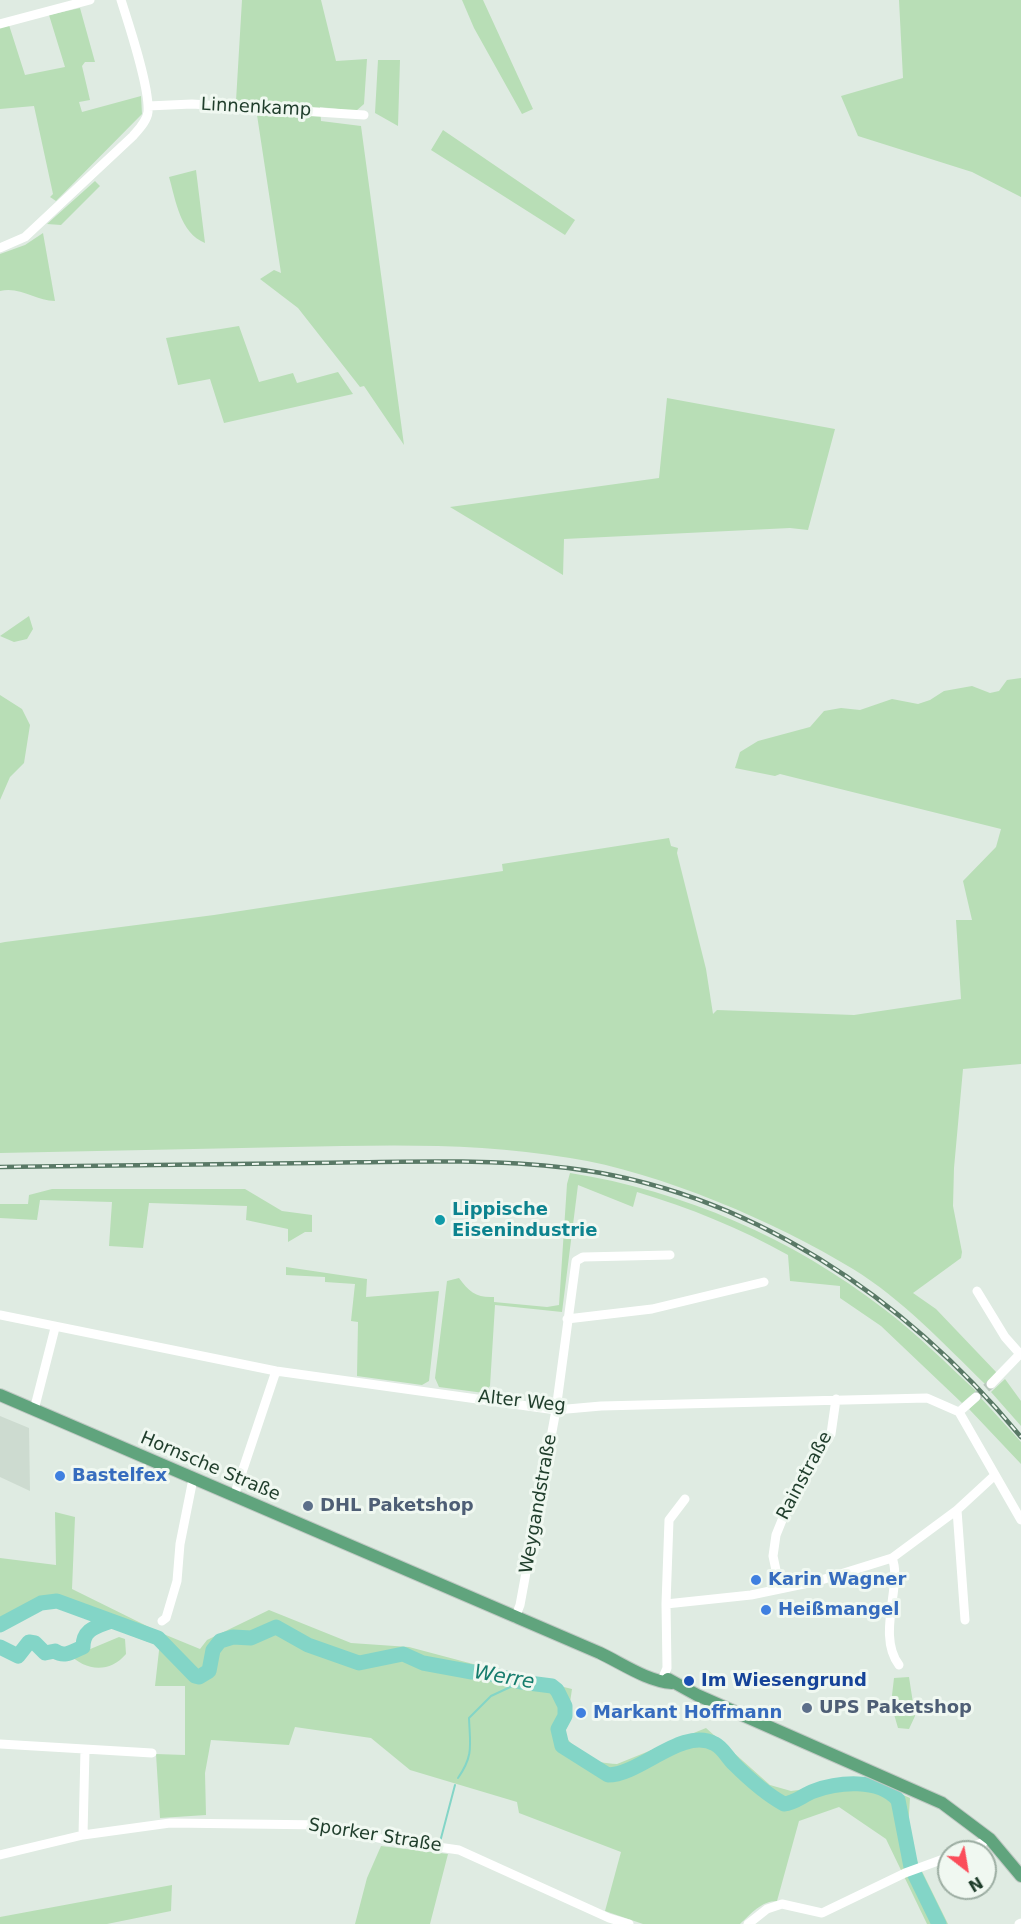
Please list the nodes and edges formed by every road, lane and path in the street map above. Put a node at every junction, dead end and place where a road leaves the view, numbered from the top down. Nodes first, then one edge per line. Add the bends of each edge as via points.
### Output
1 (90, 0) edge
2 (122, 0) edge
3 (0, 24) edge
4 (148, 106) junction
5 (364, 115) dead end
6 (0, 248) edge
7 (670, 1256) dead end
8 (764, 1282) dead end
9 (977, 1292) dead end
10 (0, 1315) edge
11 (567, 1319) junction
12 (55, 1328) junction
13 (1021, 1354) edge
14 (276, 1371) junction
15 (991, 1384) tunnel mouth
16 (0, 1395) edge
17 (976, 1397) tunnel mouth
18 (836, 1399) junction
19 (34, 1410) junction
20 (556, 1410) junction
21 (958, 1412) junction
22 (995, 1475) junction
23 (193, 1479) junction
24 (234, 1496) junction
25 (685, 1499) dead end
26 (957, 1510) junction
27 (1021, 1520) edge
28 (892, 1558) junction
29 (780, 1589) junction
30 (666, 1604) junction
31 (515, 1618) junction
32 (965, 1620) dead end
33 (162, 1621) dead end
34 (899, 1665) dead end
35 (666, 1680) junction
36 (0, 1744) edge
37 (85, 1750) junction
38 (152, 1753) dead end
39 (83, 1835) junction
40 (990, 1839) joint
41 (0, 1856) edge
42 (937, 1862) edge
43 (1019, 1869) edge
44 (629, 1924) edge
45 (748, 1924) edge

1 - 3 street
2 - 4 street
4 - 5 street, Linnenkamp via 192,104
4 - 6 street via 145,121 133,136 25,237
7 - 11 street, Weygandstraße via 578,1258
8 - 11 street via 652,1309
9 - 13 street via 1005,1337
10 - 12 street, Alter Weg
11 - 20 street, Weygandstraße
12 - 14 street, Alter Weg
12 - 19 street
13 - 15 street
14 - 20 street, Alter Weg
14 - 24 street
16 - 19 main road, Hornsche Straße
17 - 21 street
18 - 20 street, Alter Weg
18 - 21 street, Alter Weg via 917,1396
18 - 29 street, Rainstraße via 831,1434 789,1503 776,1535 773,1556
19 - 23 main road, Hornsche Straße
20 - 31 street, Weygandstraße
21 - 22 street
22 - 26 street
22 - 27 street
23 - 24 main road, Hornsche Straße
23 - 33 street via 177,1581
24 - 31 main road, Hornsche Straße
25 - 30 street via 669,1520
26 - 28 street
26 - 32 street
28 - 29 street via 853,1572
28 - 34 street via 892,1655
29 - 30 street
30 - 35 street
31 - 35 main road, Hornsche Straße
35 - 40 main road, Hornsche Straße via 923,1793 964,1816
36 - 37 street
37 - 38 street
37 - 39 street
39 - 41 street, Sporker Straße
39 - 44 street, Sporker Straße via 170,1823 324,1825 382,1839 459,1850
40 - 43 main road, Hornsche Straße
42 - 45 street via 822,1913 782,1904 767,1909

